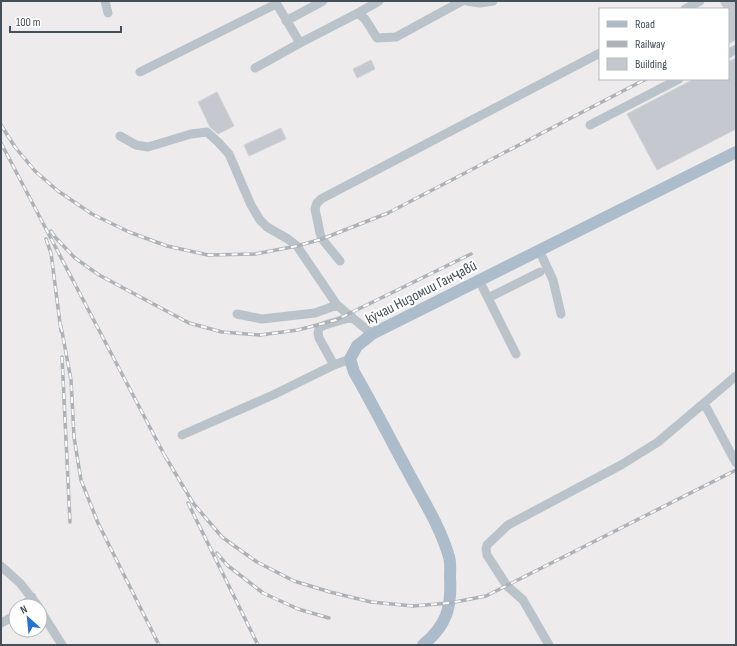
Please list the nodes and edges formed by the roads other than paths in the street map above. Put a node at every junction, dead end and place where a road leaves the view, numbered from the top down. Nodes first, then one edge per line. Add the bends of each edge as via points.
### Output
1 (105, 1) edge
2 (323, 1) edge
3 (379, 1) edge
4 (462, 1) edge
5 (467, 1) edge
6 (493, 1) edge
7 (700, 1) edge
8 (275, 2) edge
9 (686, 8) edge
10 (108, 13) dead end
11 (358, 13) junction
12 (286, 21) junction
13 (300, 43) junction
14 (599, 54) edge
15 (255, 68) dead end
16 (140, 72) dead end
17 (677, 80) edge
18 (590, 125) dead end
19 (120, 136) dead end
20 (736, 152) edge
21 (539, 250) junction
22 (340, 261) dead end
23 (540, 272) dead end
24 (480, 280) junction
25 (488, 298) junction
26 (337, 305) junction
27 (237, 314) dead end
28 (561, 314) dead end
29 (352, 317) junction
30 (372, 334) junction
31 (516, 354) dead end
32 (350, 359) junction
33 (334, 365) junction
34 (736, 376) edge
35 (704, 403) junction
36 (182, 435) dead end
37 (736, 463) edge
38 (1, 566) edge
39 (32, 597) edge
40 (48, 623) edge
41 (62, 645) edge
42 (423, 645) edge
43 (549, 645) edge

1 - 10 street
2 - 12 street
3 - 11 street
4 - 11 street via 396,37 377,38
5 - 6 street
7 - 9 street
8 - 12 street
8 - 16 street
11 - 13 street
12 - 13 street
13 - 15 street
14 - 22 street via 316,202 315,209 322,239
17 - 18 street
19 - 26 street via 136,146 148,147 191,134 207,132 229,154 260,220 297,246
20 - 21 main road, кӯчаи Низомии Ганҷавӣ
21 - 24 main road, кӯчаи Низомии Ганҷавӣ
21 - 28 street via 553,280
23 - 25 street
24 - 25 street
24 - 30 main road, кӯчаи Низомии Ганҷавӣ
25 - 31 street
26 - 27 street via 315,313 262,318
26 - 29 street
29 - 30 street
29 - 33 street via 319,328 320,338
30 - 32 main road, кӯчаи Низомии Ганҷавӣ via 357,346
32 - 33 street
32 - 42 main road via 354,372 436,526 449,558 451,586 448,612 443,624
33 - 36 street
34 - 35 street
35 - 37 street
35 - 43 street via 658,442 508,525 487,545 487,555 507,586 523,600
38 - 39 street
40 - 41 street

